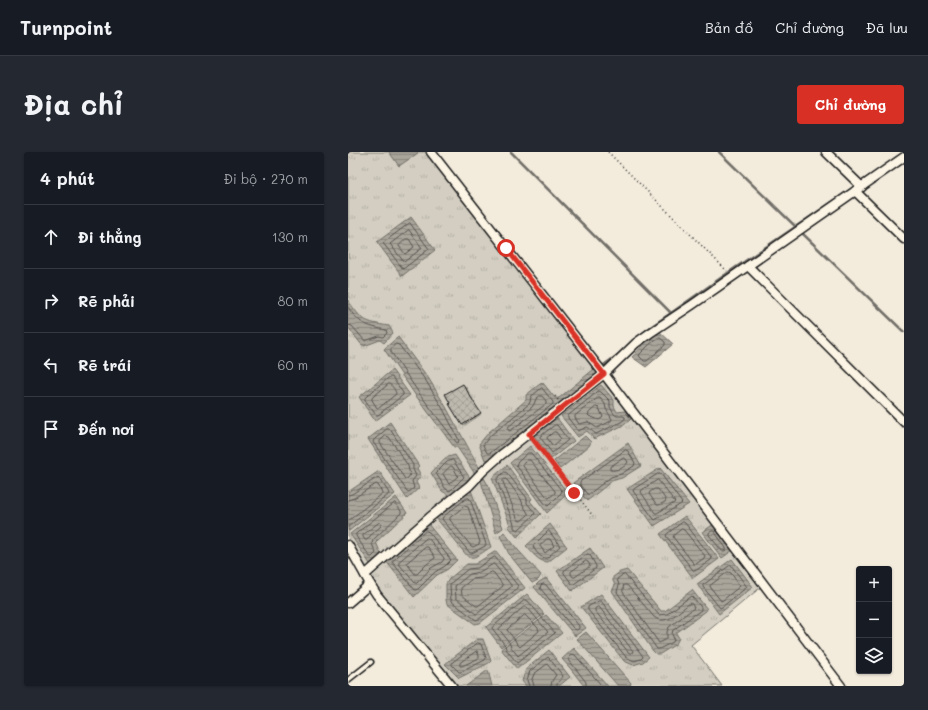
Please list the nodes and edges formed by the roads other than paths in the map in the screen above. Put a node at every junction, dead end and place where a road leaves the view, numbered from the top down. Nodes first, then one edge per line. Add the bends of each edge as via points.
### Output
1 (431, 152) edge
2 (826, 152) edge
3 (904, 157) edge
4 (858, 189) junction
5 (904, 239) edge
6 (748, 266) junction
7 (604, 374) junction
8 (904, 422) edge
9 (348, 545) edge
10 (365, 575) junction
11 (370, 584) junction
12 (348, 603) edge
13 (371, 662) dead end
14 (348, 680) edge
15 (452, 686) edge
16 (841, 686) edge

1 - 7 street
2 - 4 street
3 - 4 street
4 - 5 street
4 - 6 street
6 - 7 street via 636,343
6 - 8 street
7 - 10 street via 502,455
7 - 16 street
9 - 10 street
10 - 11 street
11 - 12 street
11 - 15 street
13 - 14 lane

